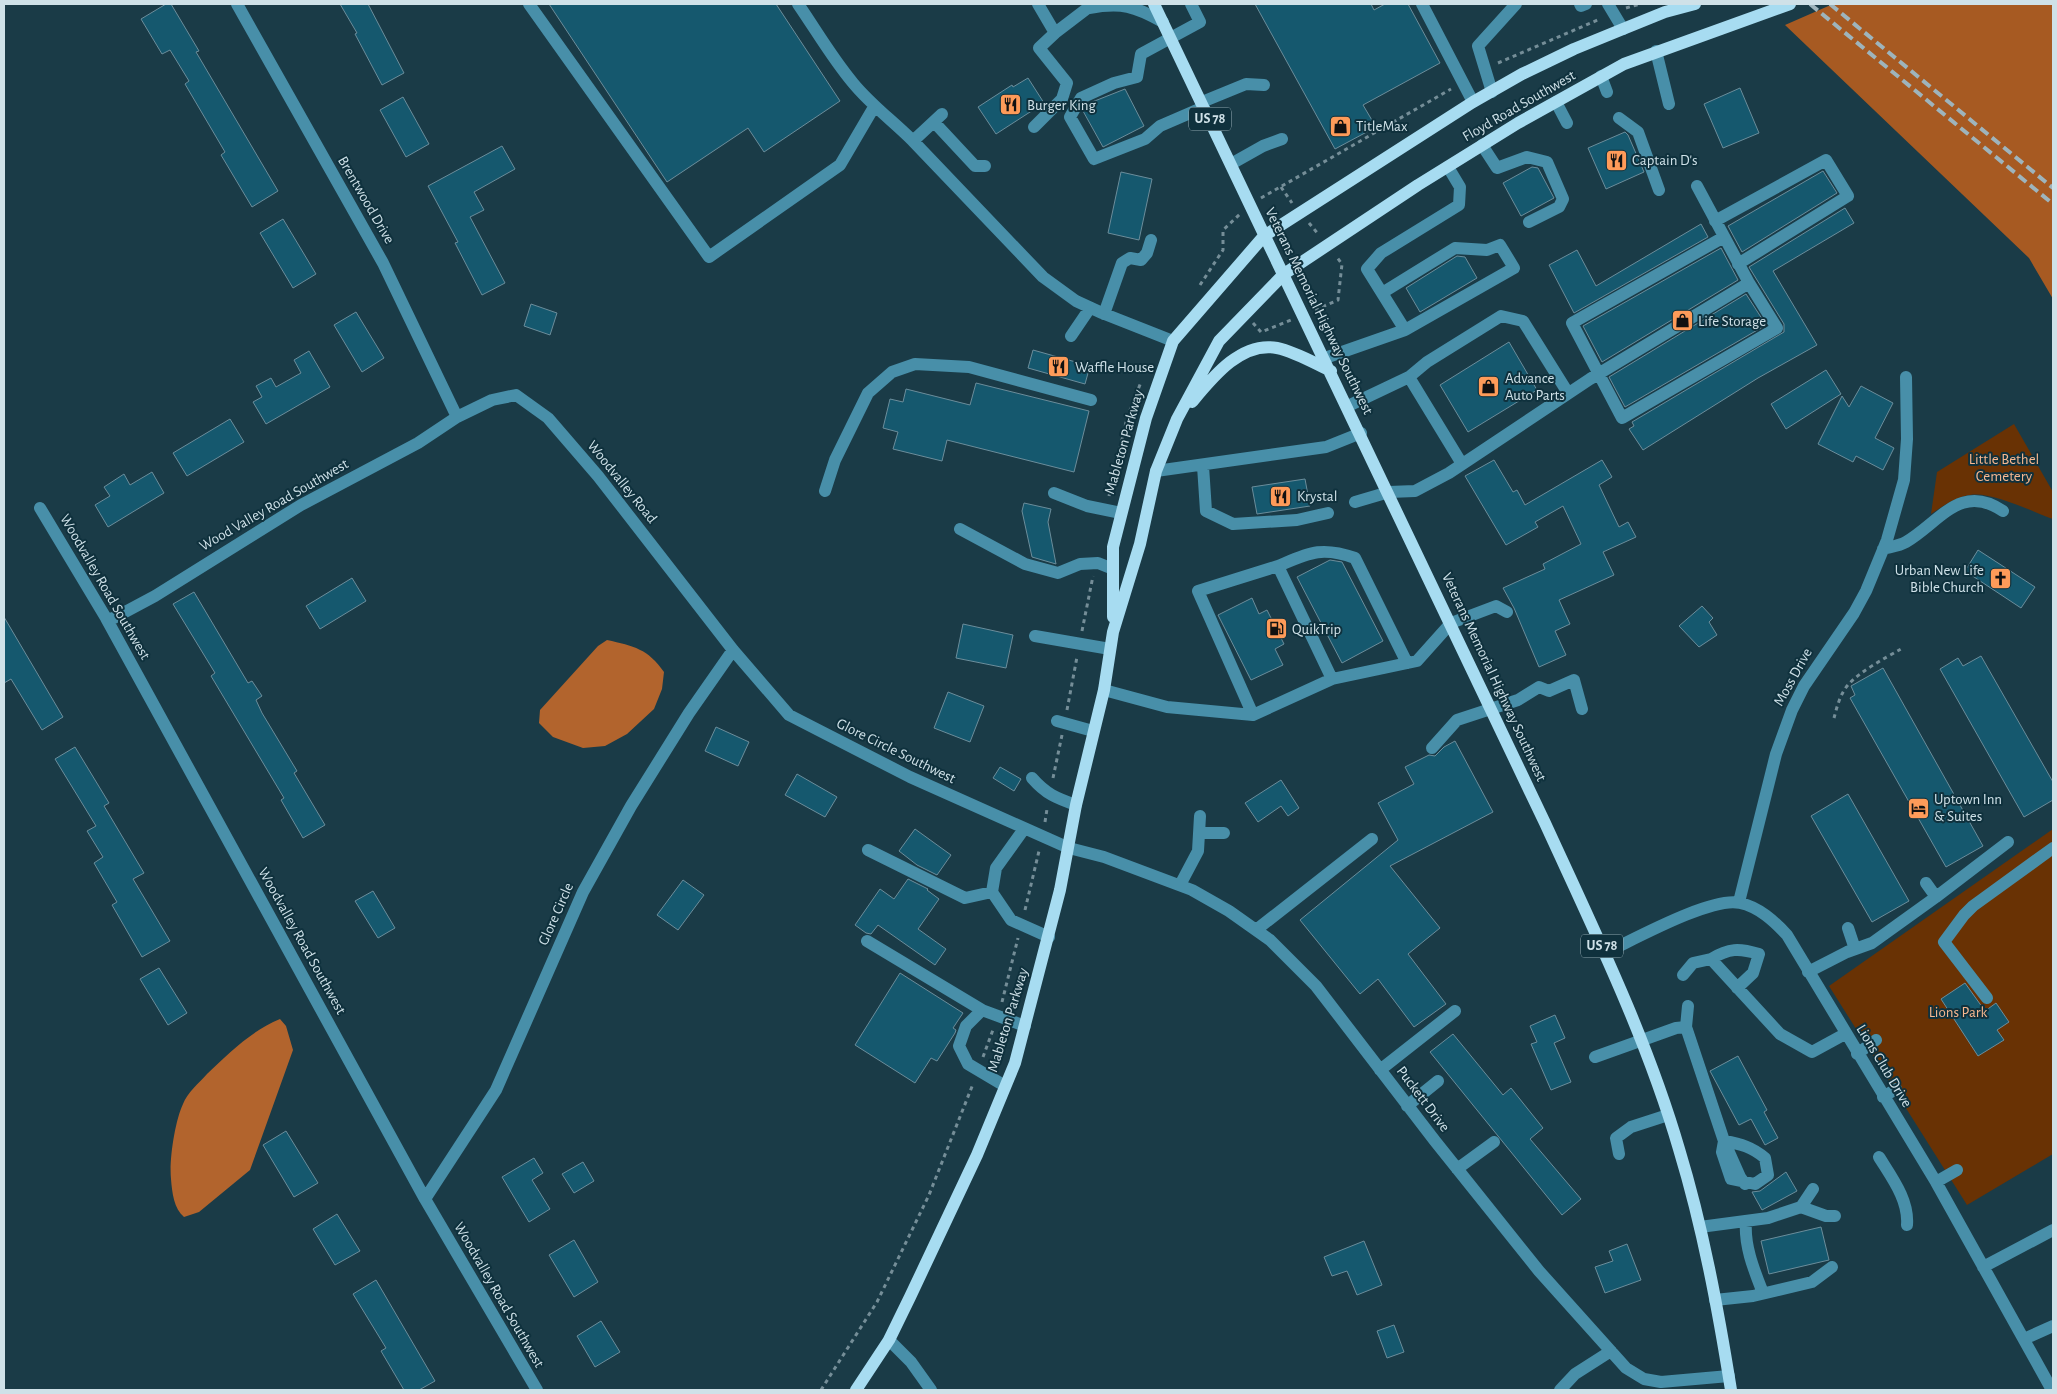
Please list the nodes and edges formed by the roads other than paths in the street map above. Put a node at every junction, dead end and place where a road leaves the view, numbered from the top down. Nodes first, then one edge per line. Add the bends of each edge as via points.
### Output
1 (237, 4) edge
2 (529, 4) edge
3 (798, 4) edge
4 (1038, 4) edge
5 (1154, 4) edge
6 (1191, 4) edge
7 (1422, 4) edge
8 (1516, 4) edge
9 (1580, 4) edge
10 (1586, 4) edge
11 (1608, 4) edge
12 (1790, 4) edge
13 (1689, 5) edge
14 (1091, 6) edge
15 (1163, 22) junction
16 (1623, 28) junction
17 (1055, 33) junction
18 (1170, 37) junction
19 (1656, 51) junction
20 (1601, 76) junction
21 (1264, 85) dead end
22 (1492, 92) junction
23 (1608, 92) dead end
24 (1473, 102) junction
25 (1556, 102) junction
26 (1203, 104) junction
27 (1669, 104) dead end
28 (874, 107) junction
29 (1619, 118) dead end
30 (1567, 124) dead end
31 (1034, 127) dead end
32 (1282, 139) dead end
33 (913, 141) junction
34 (1482, 145) junction
35 (1231, 164) junction
36 (985, 166) dead end
37 (1448, 168) junction
38 (1697, 186) dead end
39 (1659, 190) dead end
40 (1715, 221) junction
41 (1529, 222) dead end
42 (1264, 236) junction
43 (1724, 237) junction
44 (1151, 240) dead end
45 (1738, 264) junction
46 (1284, 274) junction
47 (1749, 283) junction
48 (1382, 293) junction
49 (1090, 308) junction
50 (1104, 314) junction
51 (1405, 330) junction
52 (1071, 336) dead end
53 (1173, 341) junction
54 (1325, 358) junction
55 (1331, 372) junction
56 (1598, 374) junction
57 (1408, 377) junction
58 (1906, 377) dead end
59 (1568, 393) junction
60 (1091, 400) dead end
61 (1348, 406) junction
62 (457, 417) junction
63 (1177, 419) junction
64 (1361, 433) junction
65 (1462, 464) junction
66 (1203, 466) junction
67 (1156, 471) junction
68 (825, 491) dead end
69 (1389, 492) junction
70 (1054, 493) dead end
71 (1355, 502) dead end
72 (40, 508) dead end
73 (2003, 511) dead end
74 (1121, 513) junction
75 (1328, 513) dead end
76 (960, 529) dead end
77 (1883, 549) junction
78 (1278, 566) junction
79 (1114, 569) junction
80 (1507, 612) dead end
81 (106, 618) junction
82 (1451, 623) junction
83 (1114, 632) junction
84 (1035, 636) dead end
85 (1110, 649) junction
86 (733, 650) junction
87 (1407, 663) junction
88 (1332, 679) junction
89 (1104, 690) junction
90 (1582, 709) dead end
91 (1492, 710) junction
92 (1253, 715) junction
93 (1057, 721) dead end
94 (1093, 731) junction
95 (1432, 748) dead end
96 (1032, 778) dead end
97 (1076, 805) junction
98 (1200, 816) dead end
99 (1024, 828) junction
100 (1199, 832) junction
101 (1224, 833) dead end
102 (1372, 839) dead end
103 (2008, 842) dead end
104 (1069, 848) junction
105 (2053, 848) edge
106 (868, 850) dead end
107 (1926, 883) dead end
108 (1180, 885) junction
109 (992, 892) junction
110 (1936, 897) junction
111 (1739, 902) junction
112 (1848, 928) dead end
113 (1256, 930) junction
114 (1049, 937) junction
115 (867, 941) dead end
116 (1855, 949) junction
117 (1605, 953) junction
118 (1710, 959) junction
119 (1808, 972) junction
120 (1683, 975) dead end
121 (1737, 988) junction
122 (1987, 998) dead end
123 (1688, 1006) dead end
124 (982, 1010) junction
125 (1455, 1011) dead end
126 (1025, 1026) junction
127 (1686, 1027) junction
128 (1845, 1034) junction
129 (1876, 1040) dead end
130 (1642, 1041) junction
131 (1857, 1054) junction
132 (1595, 1057) dead end
133 (1380, 1070) junction
134 (1438, 1081) dead end
135 (1006, 1086) junction
136 (1896, 1088) dead end
137 (1883, 1097) junction
138 (1407, 1106) junction
139 (1668, 1115) junction
140 (1724, 1141) junction
141 (1494, 1142) dead end
142 (1619, 1154) dead end
143 (1879, 1157) dead end
144 (1457, 1169) junction
145 (1957, 1170) dead end
146 (1936, 1182) junction
147 (1813, 1189) dead end
148 (425, 1199) junction
149 (1801, 1208) junction
150 (1835, 1216) dead end
151 (1746, 1221) junction
152 (1907, 1226) dead end
153 (1700, 1227) junction
154 (2053, 1230) edge
155 (1832, 1267) dead end
156 (1983, 1267) junction
157 (1763, 1293) junction
158 (1715, 1300) junction
159 (2053, 1326) edge
160 (2024, 1339) junction
161 (889, 1340) junction
162 (1611, 1351) junction
163 (1729, 1376) junction
164 (536, 1390) edge
165 (856, 1390) edge
166 (931, 1390) edge
167 (1560, 1390) edge
168 (1731, 1390) edge
169 (2052, 1390) edge

1 - 62 street, Brentwood Drive via 383,263
2 - 28 street via 709,257 840,165
3 - 28 street via 852,82
4 - 17 street
5 - 15 main road, Veterans Memorial Highway Southwest / US 78
6 - 18 street via 1200,22
7 - 24 street
8 - 22 street via 1478,46
9 - 10 street
11 - 16 street
12 - 19 main road, Floyd Road Southwest
13 - 16 main road, Floyd Road Southwest
14 - 15 street via 1110,4 1139,8
14 - 17 street
15 - 18 main road, Veterans Memorial Highway Southwest / US 78
16 - 22 main road, Floyd Road Southwest via 1522,74
17 - 31 street via 1040,48 1067,83 1062,99
18 - 26 main road, Veterans Memorial Highway Southwest / US 78
18 - 26 street via 1141,54 1137,77 1081,98 1070,117 1094,159 1145,139 1160,126
19 - 20 main road, Floyd Road Southwest
19 - 27 street
20 - 23 street
20 - 25 main road, Floyd Road Southwest
21 - 26 street via 1246,84
22 - 24 main road, Floyd Road Southwest
24 - 42 main road, Floyd Road Southwest
25 - 30 street
25 - 34 main road, Floyd Road Southwest
26 - 35 main road, Veterans Memorial Highway Southwest / US 78
28 - 33 street
29 - 39 street via 1638,132
32 - 35 street
33 - 36 street via 938,118 975,166
33 - 49 street via 1043,278
34 - 37 main road, Floyd Road Southwest
34 - 41 street via 1497,168 1527,157 1546,162 1563,199 1559,207
35 - 42 main road, Veterans Memorial Highway Southwest / US 78
37 - 46 main road, Floyd Road Southwest
37 - 48 street via 1460,187 1459,205 1381,253 1367,269
38 - 40 street
40 - 43 street
40 - 45 street via 1826,160 1848,196
42 - 46 main road, Veterans Memorial Highway Southwest / US 78
42 - 53 main road, Mableton Parkway
43 - 45 street
43 - 56 street via 1572,323
44 - 50 street via 1141,260 1130,258 1122,263
45 - 47 street
46 - 54 main road, Veterans Memorial Highway Southwest / US 78
46 - 63 main road, Mableton Parkway via 1218,341
47 - 56 street
47 - 56 street via 1777,328 1622,418
48 - 51 street
48 - 51 street via 1455,248 1487,250 1500,245 1514,268
49 - 50 street
49 - 52 street
50 - 53 street
51 - 54 street
53 - 74 main road, Mableton Parkway via 1146,418
54 - 55 main road, Veterans Memorial Highway Southwest / US 78
55 - 61 main road, Veterans Memorial Highway Southwest / US 78
55 - 63 main road via 1295,354 1257,347 1222,367
56 - 59 street
57 - 59 street via 1501,316 1523,321
57 - 61 street
57 - 65 street
58 - 77 street, Moss Drive via 1904,480
59 - 65 street
60 - 68 street via 969,366 915,364 892,372 868,393 835,460
61 - 64 main road, Veterans Memorial Highway Southwest / US 78
62 - 81 street, Wood Valley Road Southwest via 418,443 301,505 155,596 112,619
62 - 86 street, Woodvalley Road via 492,400 516,395 548,418 598,476
63 - 67 main road, Mableton Parkway
64 - 66 street via 1326,447
64 - 69 main road, Veterans Memorial Highway Southwest / US 78
65 - 69 street via 1415,491
66 - 67 street
66 - 75 street via 1206,511 1233,524 1297,520
67 - 83 main road, Mableton Parkway via 1140,544
69 - 71 street
69 - 82 main road, Veterans Memorial Highway Southwest / US 78
70 - 74 street via 1087,506
72 - 81 street, Woodvalley Road Southwest
73 - 77 street via 1992,503 1957,504 1905,542
74 - 79 main road, Mableton Parkway via 1113,547
76 - 79 street via 1025,564 1058,573 1080,564 1098,563
77 - 111 street, Moss Drive via 1858,606 1804,686 1792,710 1776,754
78 - 87 street via 1314,551 1339,552 1355,558
78 - 88 street
78 - 92 street via 1198,591
79 - 83 main road, Mableton Parkway
80 - 82 street via 1496,606
81 - 148 street, Woodvalley Road Southwest
82 - 87 street via 1417,661
82 - 91 main road, Veterans Memorial Highway Southwest / US 78
83 - 85 main road, Mableton Parkway
84 - 85 street
85 - 89 main road, Mableton Parkway
86 - 99 street, Glore Circle Southwest via 789,715 910,777
86 - 148 street, Glore Circle via 689,713 583,892 496,1090
87 - 88 street
88 - 92 street
89 - 92 street via 1167,707
89 - 94 main road, Mableton Parkway
90 - 91 street via 1574,680 1549,691 1539,687
91 - 95 street via 1457,720
91 - 117 main road, Veterans Memorial Highway Southwest / US 78
93 - 94 street
94 - 97 main road, Mableton Parkway
96 - 97 street via 1055,798
97 - 104 main road, Mableton Parkway
98 - 100 street
99 - 104 street, Glore Circle Southwest
99 - 109 street via 996,868
100 - 101 street
100 - 108 street via 1198,851
102 - 113 street
103 - 110 street
104 - 108 street, Puckett Drive
104 - 114 main road, Mableton Parkway
105 - 122 street via 1973,906 1944,942
106 - 109 street via 965,898
107 - 110 street
108 - 113 street, Puckett Drive via 1229,911
109 - 114 street via 1011,920
110 - 116 street via 1880,938
111 - 117 street via 1711,906 1684,916
111 - 119 street, Lions Club Drive via 1765,914 1777,924
112 - 116 street
113 - 133 street, Puckett Drive via 1316,986
114 - 126 main road, Mableton Parkway
115 - 124 street
116 - 119 street
117 - 130 main road, Veterans Memorial Highway Southwest / US 78
118 - 120 street via 1693,962
118 - 121 street
118 - 121 street via 1724,952 1742,949 1759,954 1753,973
119 - 128 street, Lions Club Drive via 1840,1014
121 - 128 street via 1780,1034 1812,1052
123 - 127 street
124 - 126 street
124 - 135 street via 966,1026 959,1046 968,1064
125 - 133 street
126 - 135 main road, Mableton Parkway
127 - 130 street
127 - 140 street
128 - 131 street, Lions Club Drive
129 - 131 street
130 - 132 street
130 - 139 main road, Veterans Memorial Highway Southwest / US 78
131 - 137 street, Lions Club Drive
133 - 138 street, Puckett Drive
134 - 138 street
135 - 161 main road, Mableton Parkway
136 - 137 street
137 - 146 street, Lions Club Drive
138 - 144 street, Puckett Drive
139 - 142 street via 1631,1127 1616,1138
139 - 153 main road, Veterans Memorial Highway Southwest / US 78
140 - 140 street via 1745,1145 1765,1158 1768,1176 1755,1184 1731,1179 1722,1152
141 - 144 street
143 - 152 street via 1897,1186 1908,1214
144 - 162 street, Puckett Drive via 1538,1271
145 - 146 street
146 - 156 street, Lions Club Drive
147 - 149 street
148 - 164 street, Woodvalley Road Southwest
149 - 150 street
149 - 151 street
151 - 153 street
151 - 157 street via 1745,1237
153 - 158 main road, Veterans Memorial Highway Southwest / US 78
154 - 156 street
155 - 157 street via 1812,1282
156 - 160 street, Lions Club Drive
157 - 158 street
158 - 163 main road, Veterans Memorial Highway Southwest / US 78
159 - 160 street
160 - 169 street, Lions Club Drive
161 - 165 main road, Mableton Parkway
161 - 166 street via 911,1362
162 - 163 street, Puckett Drive via 1626,1368 1644,1379 1661,1382
162 - 167 street via 1575,1374
163 - 168 main road, Veterans Memorial Highway Southwest / US 78

